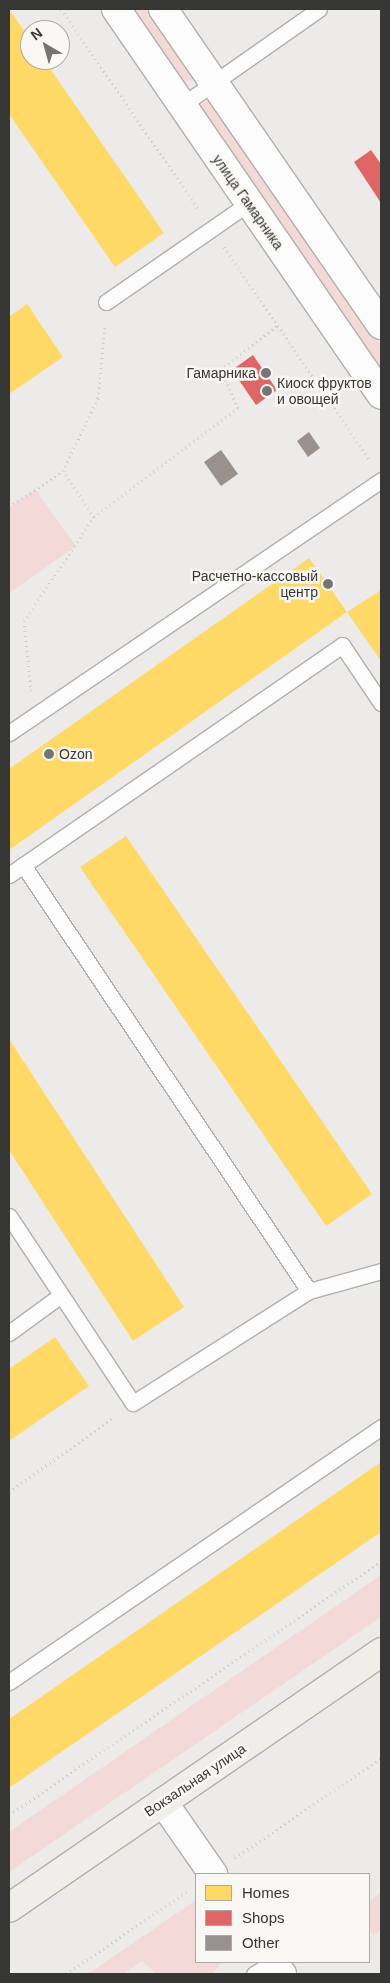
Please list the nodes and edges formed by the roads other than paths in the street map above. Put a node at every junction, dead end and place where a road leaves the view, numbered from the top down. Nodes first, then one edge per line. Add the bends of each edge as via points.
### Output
1 (116, 9) edge
2 (163, 9) edge
3 (319, 9) edge
4 (214, 83) junction
5 (182, 105) junction
6 (249, 203) junction
7 (106, 302) road end
8 (381, 325) edge
9 (381, 395) edge
10 (381, 480) edge
11 (381, 703) edge
12 (9, 734) edge
13 (23, 865) junction
14 (9, 875) edge
15 (9, 1216) edge
16 (381, 1271) edge
17 (310, 1291) junction
18 (61, 1295) junction
19 (9, 1332) edge
20 (381, 1427) edge
21 (381, 1652) edge
22 (9, 1682) edge
23 (163, 1802) junction
24 (211, 1873) edge
25 (9, 1908) edge
26 (271, 1963) edge
27 (274, 1963) edge
28 (254, 1974) edge
29 (282, 1974) edge

1 - 5 street, улица Гамарника
2 - 4 street
3 - 4 lane
4 - 5 lane
4 - 8 street
5 - 6 street, улица Гамарника
6 - 7 lane
6 - 9 street, улица Гамарника
10 - 12 lane
11 - 13 lane via 342,645
13 - 14 lane
13 - 17 lane
15 - 18 lane
16 - 17 lane
17 - 18 lane via 133,1403
18 - 19 lane
20 - 22 lane
21 - 23 main road, Вокзальная улица
23 - 24 street
23 - 25 main road, Вокзальная улица
26 - 28 lane
27 - 29 street

